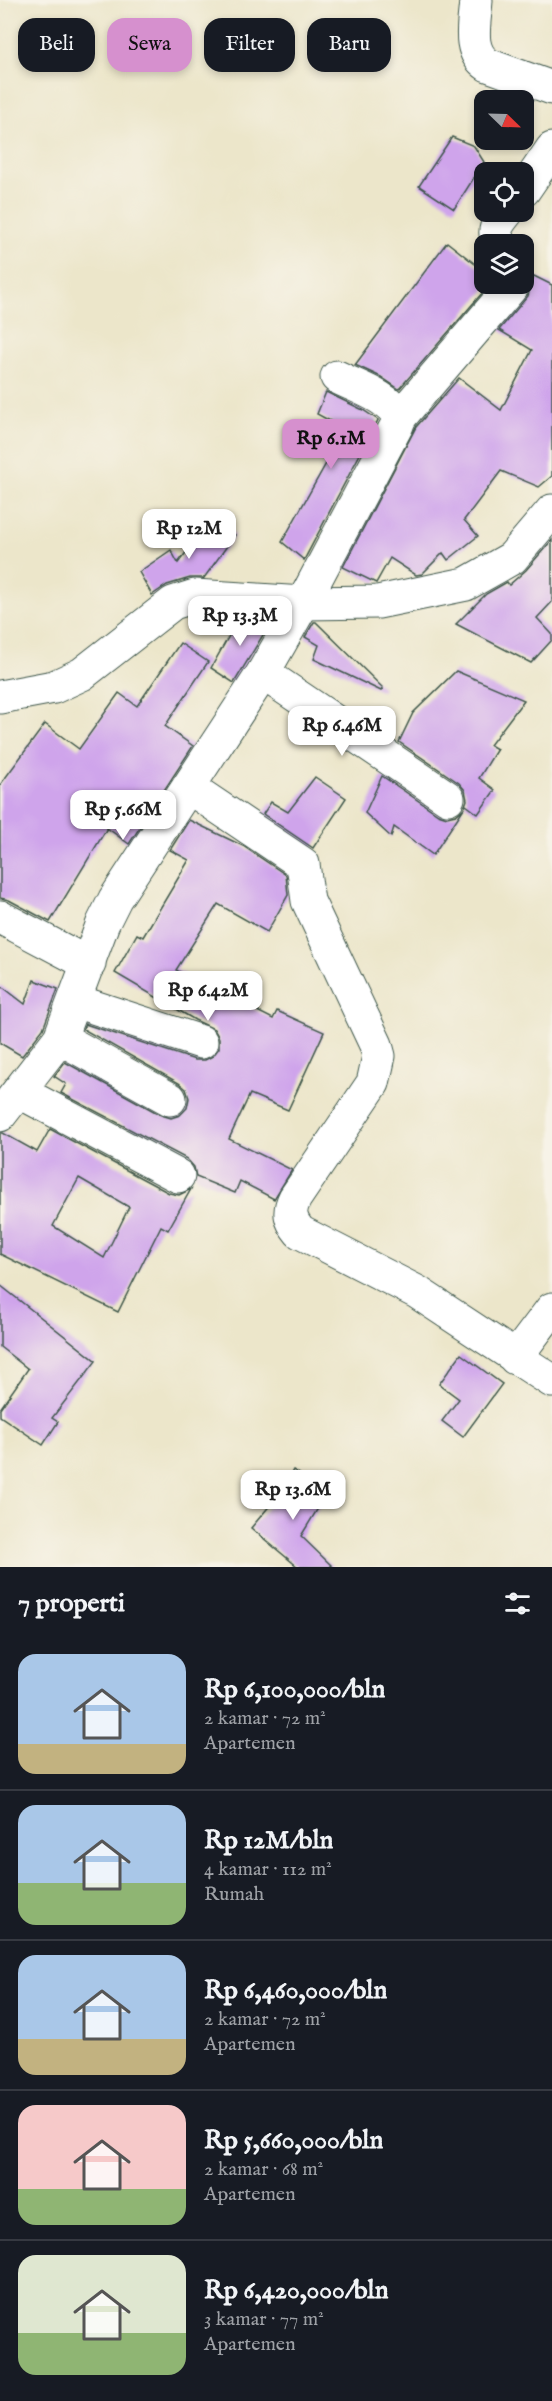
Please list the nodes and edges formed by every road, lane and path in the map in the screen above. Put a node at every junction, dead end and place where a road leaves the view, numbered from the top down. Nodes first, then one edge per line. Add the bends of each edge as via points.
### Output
1 (476, 0) edge
2 (552, 88) edge
3 (552, 149) edge
4 (534, 175) edge
5 (505, 294) edge
6 (337, 377) dead end
7 (400, 417) junction
8 (552, 511) edge
9 (303, 603) junction
10 (263, 673) junction
11 (0, 697) edge
12 (189, 788) junction
13 (448, 798) dead end
14 (0, 917) edge
15 (89, 964) junction
16 (75, 1001) junction
17 (60, 1038) junction
18 (201, 1042) dead end
19 (170, 1099) dead end
20 (10, 1104) edge
21 (178, 1176) dead end
22 (552, 1310) edge
23 (515, 1358) junction
24 (552, 1381) edge

1 - 2 street via 473,42 480,60
3 - 4 street
5 - 7 street
6 - 7 street via 386,400
7 - 9 street
8 - 9 street via 512,558 466,584 378,602
9 - 10 street
9 - 11 street via 195,596 173,603 82,674 54,687
10 - 12 street
10 - 13 street
12 - 15 street via 115,899
12 - 23 street via 303,864 308,901 379,1056 373,1083 295,1198 290,1217 294,1225 300,1232 417,1292
14 - 15 street
15 - 16 street
16 - 17 street
16 - 18 street
17 - 19 street
17 - 20 street
20 - 21 street
22 - 23 street
23 - 24 street

